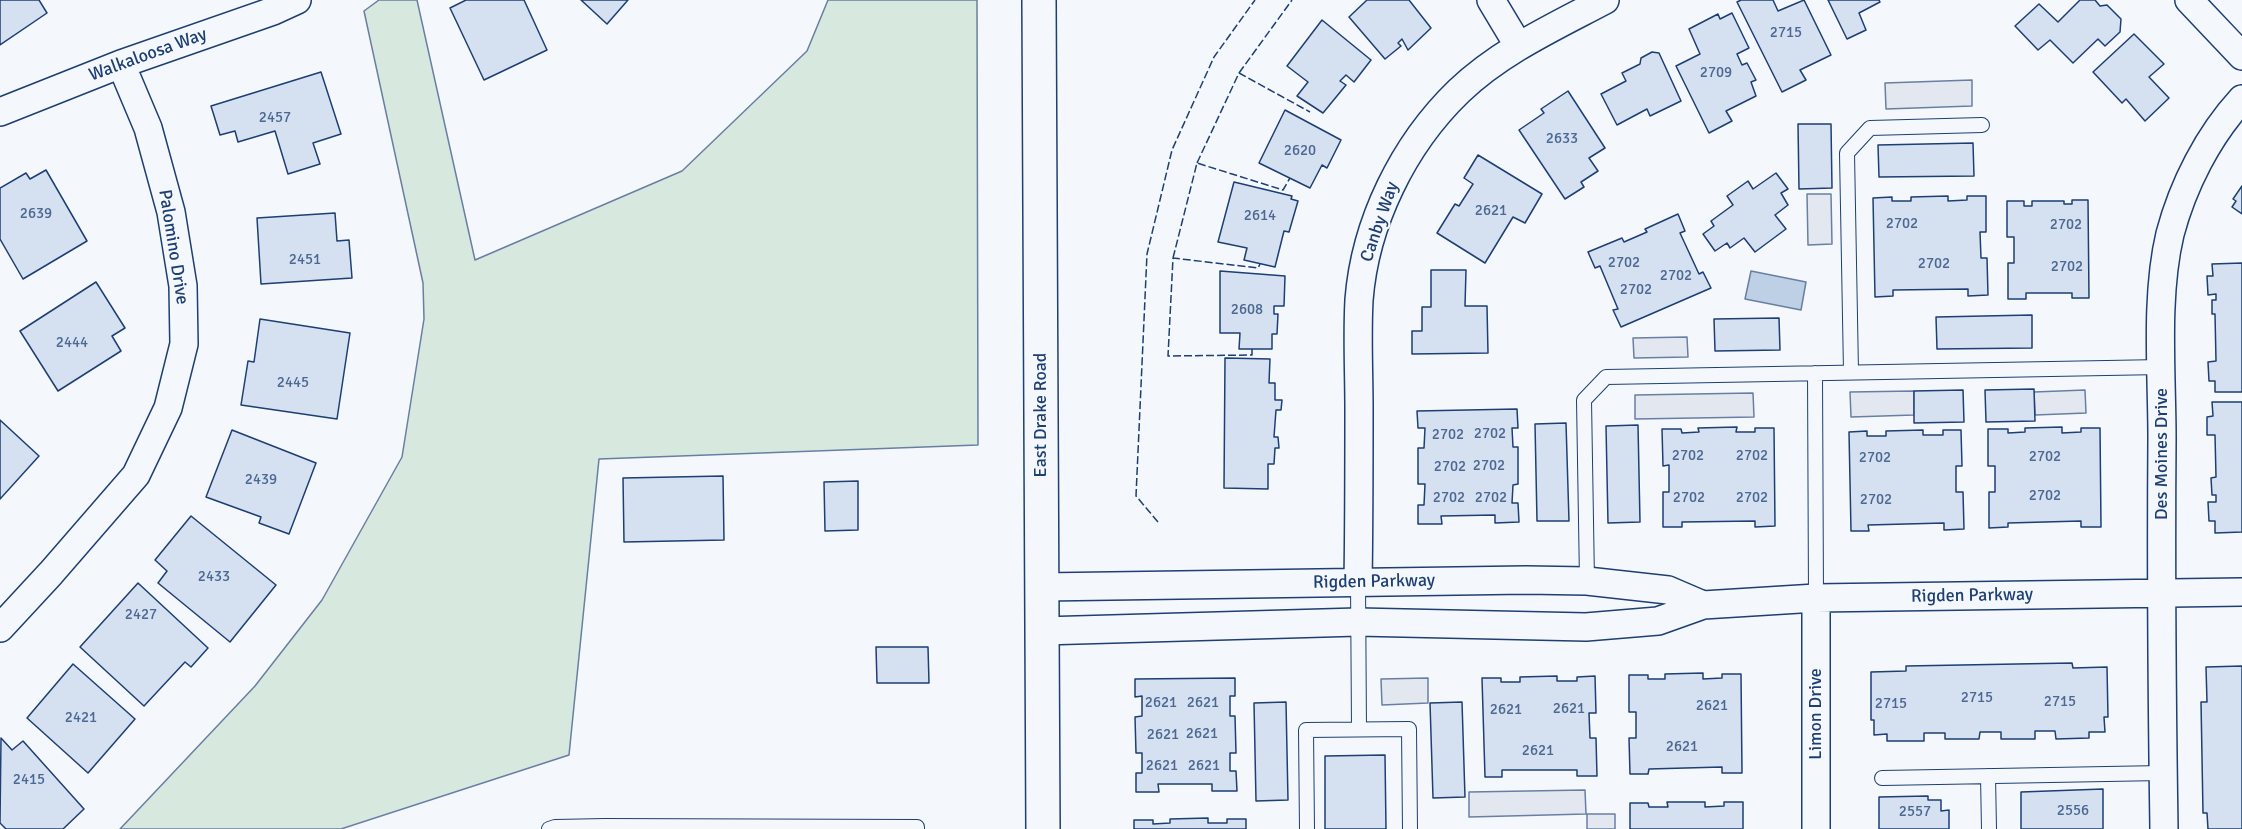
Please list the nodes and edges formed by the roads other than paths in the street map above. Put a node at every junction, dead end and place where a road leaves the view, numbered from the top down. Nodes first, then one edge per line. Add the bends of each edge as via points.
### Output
1 (297, 0) edge
2 (1039, 0) edge
3 (1491, 0) edge
4 (1605, 0) edge
5 (2189, 0) edge
6 (1518, 45) junction
7 (2242, 56) edge
8 (122, 64) junction
9 (2242, 99) edge
10 (0, 112) edge
11 (1982, 125) dead end
12 (2162, 367) junction
13 (1851, 372) junction
14 (1815, 373) junction
15 (1587, 581) junction
16 (1358, 582) junction
17 (1042, 587) junction
18 (2242, 592) edge
19 (2161, 593) junction
20 (1816, 598) junction
21 (1703, 605) junction
22 (1358, 622) junction
23 (0, 628) edge
24 (1042, 631) junction
25 (1359, 729) junction
26 (2163, 773) junction
27 (1988, 776) junction
28 (1882, 778) dead end
29 (549, 829) edge
30 (917, 829) edge
31 (1043, 829) edge
32 (1307, 829) edge
33 (1410, 829) edge
34 (1816, 829) edge
35 (1989, 829) edge
36 (2164, 829) edge

1 - 8 street, Walkaloosa Way
2 - 17 main road, East Drake Road
3 - 6 street
4 - 6 street, Canby Way
5 - 7 street
6 - 16 street, Canby Way via 1459,91 1424,130 1382,205 1368,248 1359,300
8 - 10 street, Walkaloosa Way
8 - 23 street, Palomino Drive via 148,128 171,212 183,286 184,344 168,408 136,475
9 - 12 street, Des Moines Drive via 2208,144 2185,190 2170,234 2162,285
11 - 13 lane via 1870,128 1847,153
12 - 13 lane
12 - 19 street, Des Moines Drive
13 - 14 lane
14 - 15 lane via 1606,377 1584,400
14 - 20 lane
15 - 16 street, Rigden Parkway
15 - 21 street, Rigden Parkway via 1668,590
16 - 17 street, Rigden Parkway
16 - 22 lane
17 - 24 main road, East Drake Road
18 - 19 street, Rigden Parkway
19 - 20 street, Rigden Parkway
19 - 26 street, Des Moines Drive
20 - 21 street, Rigden Parkway
20 - 34 street, Limon Drive
21 - 22 street, Rigden Parkway via 1658,621 1586,627
22 - 24 street, Rigden Parkway
22 - 25 lane
24 - 31 main road, East Drake Road
25 - 32 lane via 1306,730
25 - 33 lane via 1409,729
26 - 27 lane
26 - 36 street, Des Moines Drive
27 - 28 lane
27 - 35 lane
29 - 30 lane

